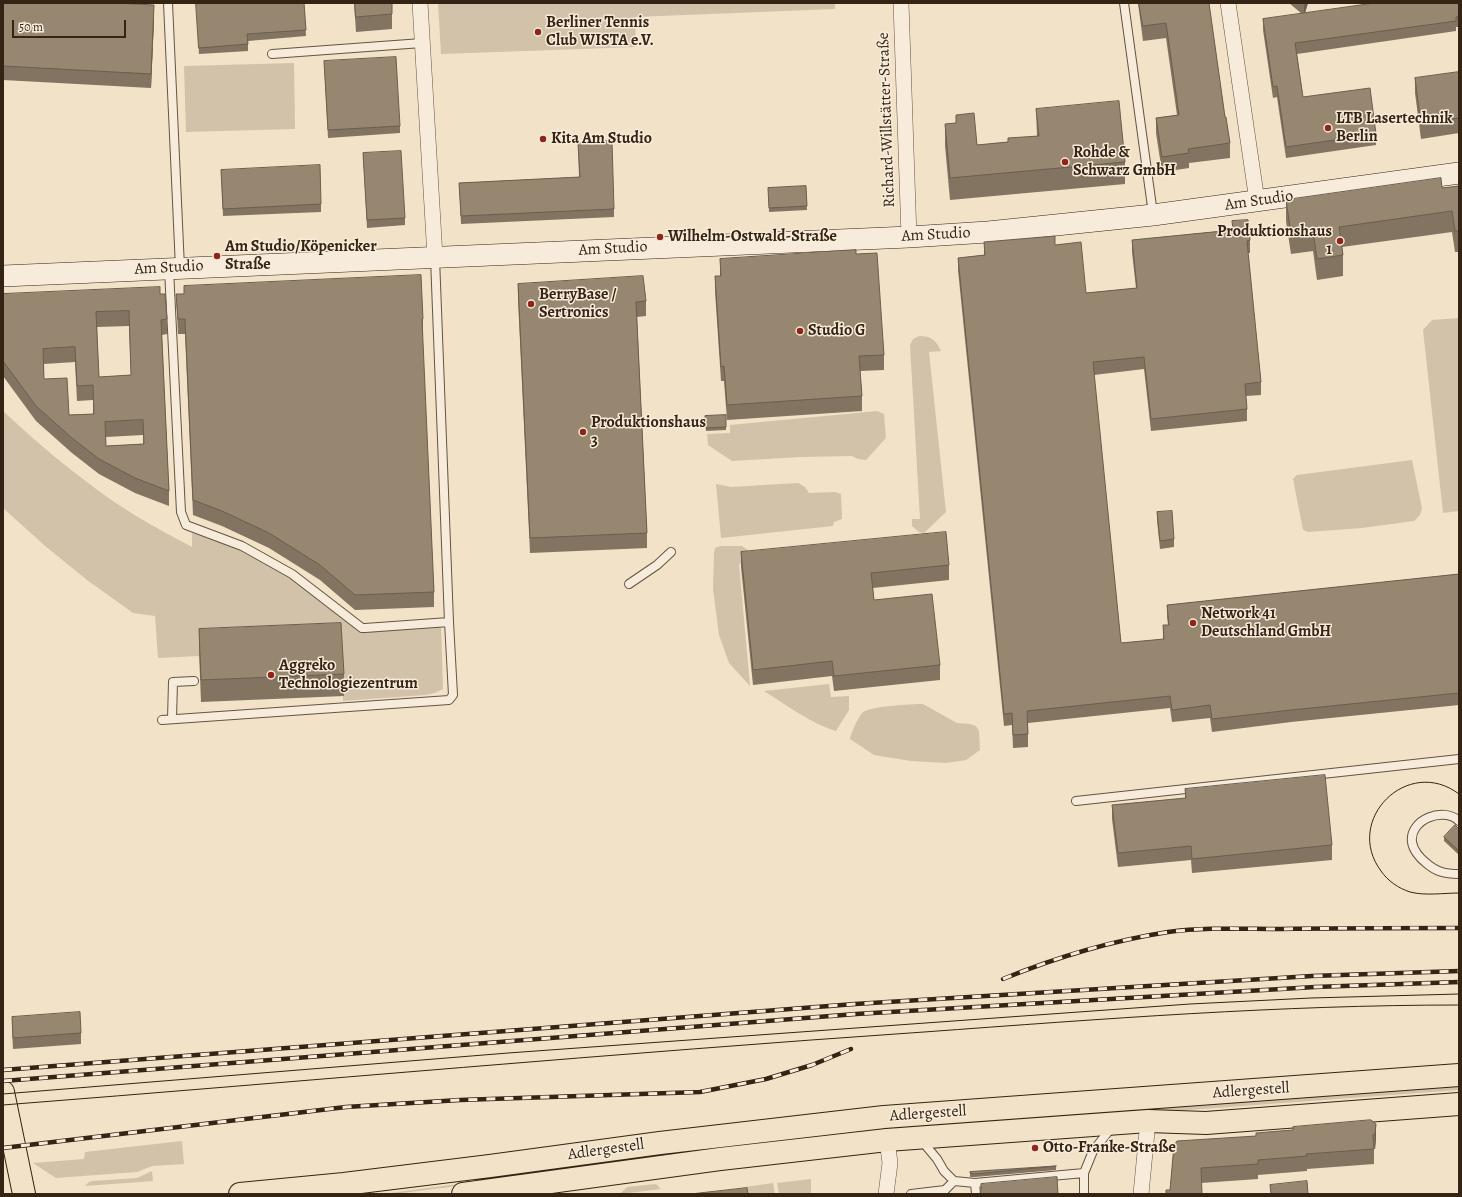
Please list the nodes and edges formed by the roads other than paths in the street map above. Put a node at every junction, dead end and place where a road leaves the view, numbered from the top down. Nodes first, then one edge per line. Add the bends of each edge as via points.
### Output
1 (168, 3) edge
2 (420, 3) edge
3 (901, 3) edge
4 (1124, 3) edge
5 (1228, 3) edge
6 (422, 43) junction
7 (272, 54) dead end
8 (1459, 173) edge
9 (1257, 202) junction
10 (1153, 215) junction
11 (909, 237) junction
12 (435, 257) junction
13 (174, 268) junction
14 (3, 276) edge
15 (671, 552) dead end
16 (629, 584) dead end
17 (449, 622) junction
18 (194, 681) dead end
19 (162, 720) dead end
20 (172, 720) junction
21 (1459, 759) edge
22 (1076, 801) dead end
23 (1459, 822) edge
24 (1459, 874) edge
25 (1459, 1075) edge
26 (3, 1092) edge
27 (1459, 1104) edge
28 (884, 1117) junction
29 (1148, 1121) junction
30 (1114, 1124) junction
31 (920, 1138) junction
32 (887, 1140) junction
33 (1084, 1173) junction
34 (398, 1177) junction
35 (954, 1181) junction
36 (975, 1183) junction
37 (313, 1191) edge
38 (24, 1194) edge
39 (240, 1194) edge
40 (367, 1194) edge
41 (463, 1194) edge
42 (886, 1194) edge
43 (911, 1194) edge
44 (976, 1194) edge
45 (1084, 1194) edge
46 (1141, 1194) edge

1 - 13 lane
2 - 6 street
3 - 11 street, Richard-Willstätter-Straße
4 - 10 lane
5 - 9 street
6 - 7 lane
6 - 12 street
8 - 9 street, Am Studio
9 - 10 street, Am Studio
10 - 11 street, Am Studio via 988,232
11 - 12 street, Am Studio
12 - 13 street, Am Studio
12 - 17 lane
13 - 14 street, Am Studio
13 - 17 lane via 180,512 186,525 242,546 292,574 362,628
15 - 16 lane
17 - 20 lane via 453,695 449,700
18 - 20 lane via 173,682
19 - 20 lane
21 - 22 lane
23 - 24 lane via 1448,814 1431,815 1414,831 1412,842 1419,856 1434,870
25 - 28 main road, Adlergestell
26 - 38 main road
27 - 29 main road, Adlergestell via 1206,1123
28 - 32 main road
28 - 34 main road, Adlergestell
29 - 30 main road, Adlergestell
29 - 46 street
30 - 31 main road, Adlergestell
30 - 33 lane via 1093,1151
31 - 32 main road, Adlergestell
31 - 35 lane
32 - 41 main road, Adlergestell via 720,1159
32 - 42 street via 890,1163
33 - 36 lane
33 - 45 lane
34 - 37 main road, Adlergestell
34 - 40 main road, Adlergestell via 367,1190
35 - 36 lane
35 - 43 lane via 945,1190
36 - 44 lane
37 - 39 main road, Adlergestell

